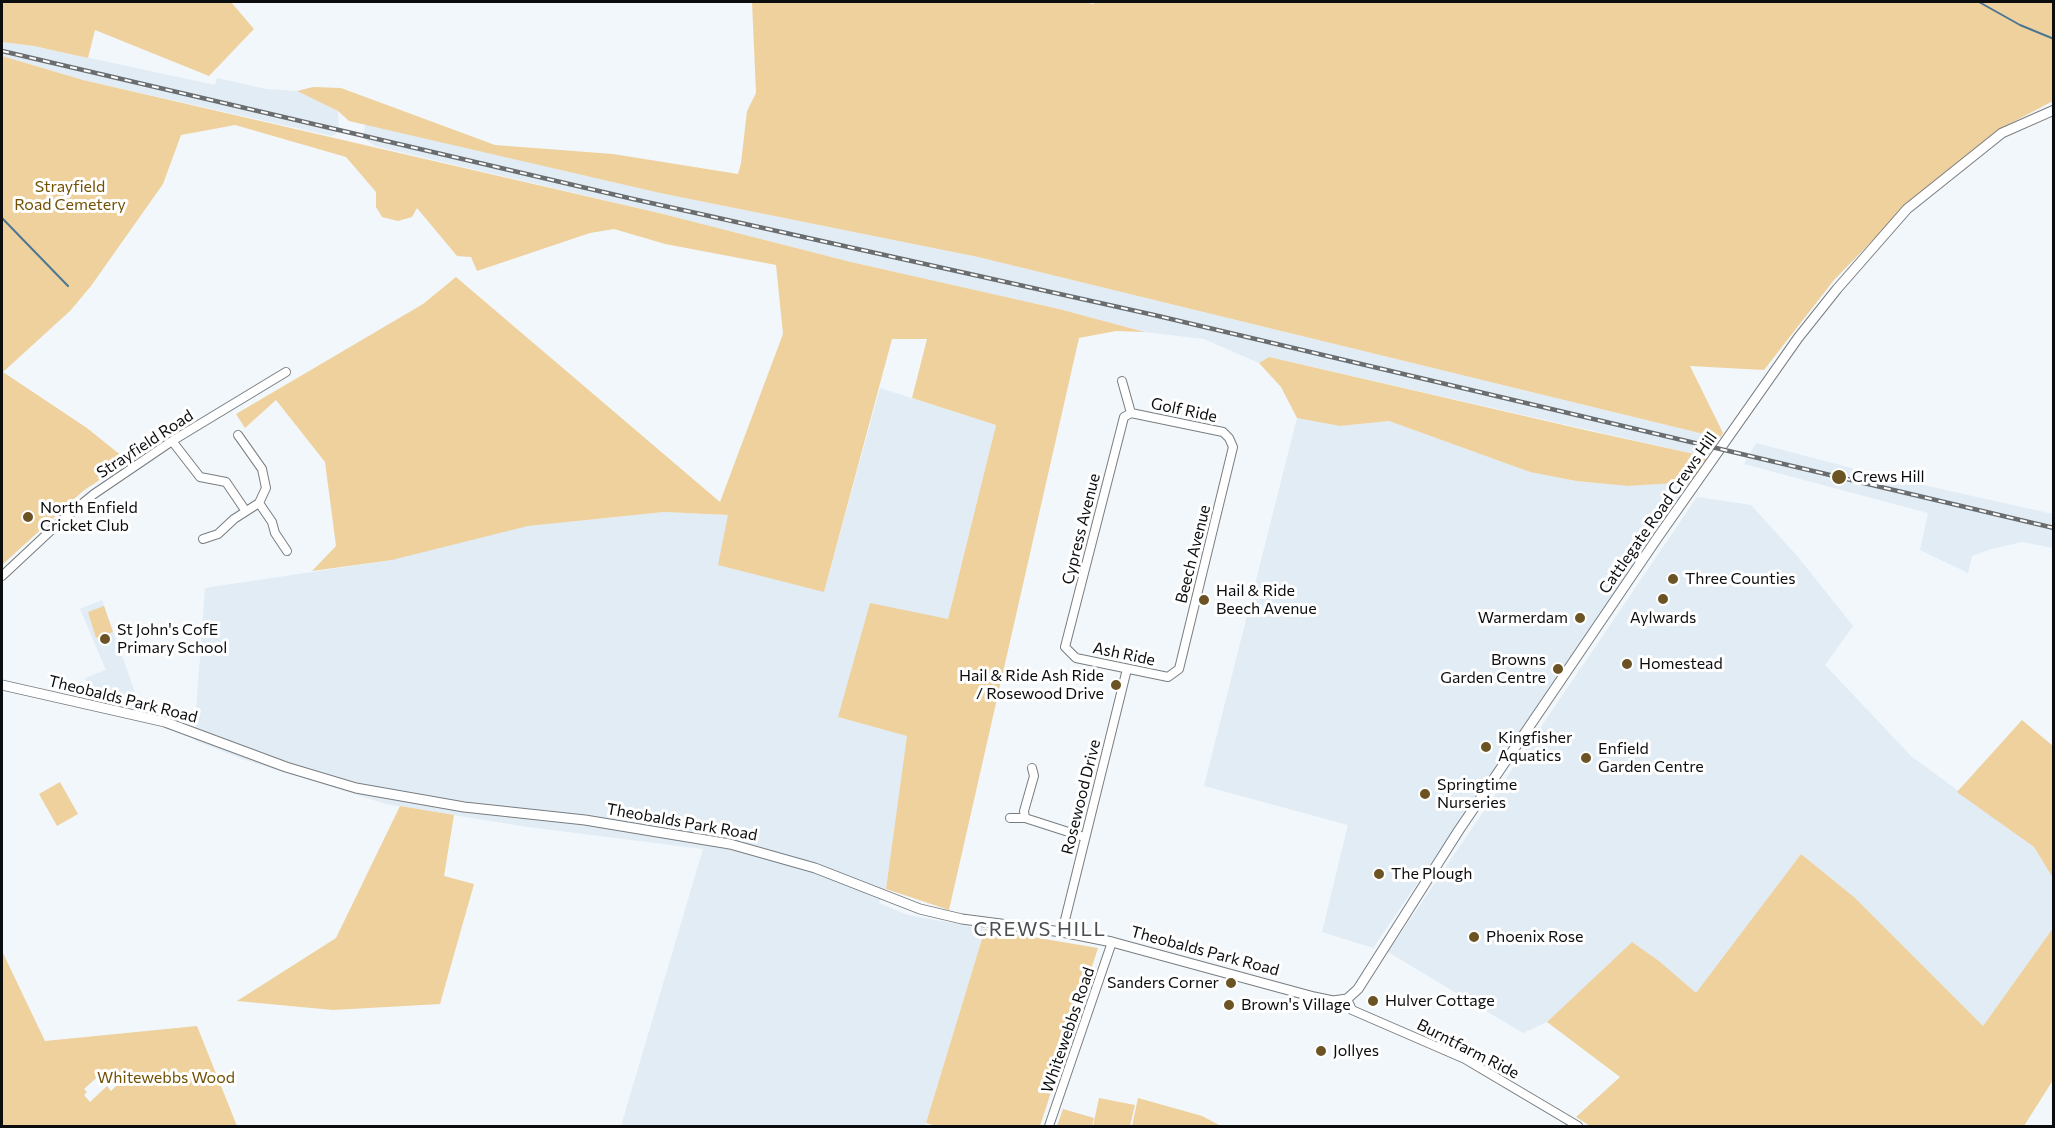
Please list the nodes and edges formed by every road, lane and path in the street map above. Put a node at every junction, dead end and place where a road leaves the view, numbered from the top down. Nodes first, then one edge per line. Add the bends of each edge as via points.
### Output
1 (2054, 110) edge
2 (286, 372) dead end
3 (1122, 381) dead end
4 (1131, 413) junction
5 (238, 435) dead end
6 (1229, 438) joint
7 (172, 441) junction
8 (258, 503) junction
9 (245, 510) junction
10 (203, 539) dead end
11 (287, 551) dead end
12 (2, 576) edge
13 (1069, 654) joint
14 (1127, 669) junction
15 (1174, 675) joint
16 (2, 685) edge
17 (1032, 768) dead end
18 (1010, 818) dead end
19 (1026, 818) junction
20 (1084, 837) junction
21 (1062, 932) junction
22 (1112, 942) junction
23 (1349, 998) junction
24 (1049, 1126) edge
25 (1578, 1126) edge

1 - 23 street, Cattlegate Road Crews Hill via 2002,133 1907,209 1798,338 1467,818
2 - 7 street, Strayfield Road
3 - 4 street
4 - 6 street, Golf Ride via 1223,432
4 - 13 street, Cypress Avenue via 1124,417 1065,647
5 - 8 street via 264,475 266,488
6 - 15 street, Beech Avenue via 1233,447 1179,669
7 - 9 street via 200,477 226,482
7 - 12 street, Strayfield Road via 94,494
8 - 9 street
8 - 11 street
9 - 10 street via 218,534
13 - 14 street, Ash Ride
14 - 15 street, Ash Ride
14 - 20 street, Rosewood Drive
16 - 21 street, Theobalds Park Road via 165,722 286,767 356,788 464,807 698,837 816,868 920,909 962,919
17 - 19 street
18 - 19 street
19 - 20 street
20 - 21 street, Rosewood Drive
21 - 22 street, Theobalds Park Road
22 - 23 street, Theobalds Park Road via 1314,997 1333,1001
22 - 24 street, Whitewebbs Road
23 - 25 street, Burntfarm Ride via 1352,1010 1475,1064

